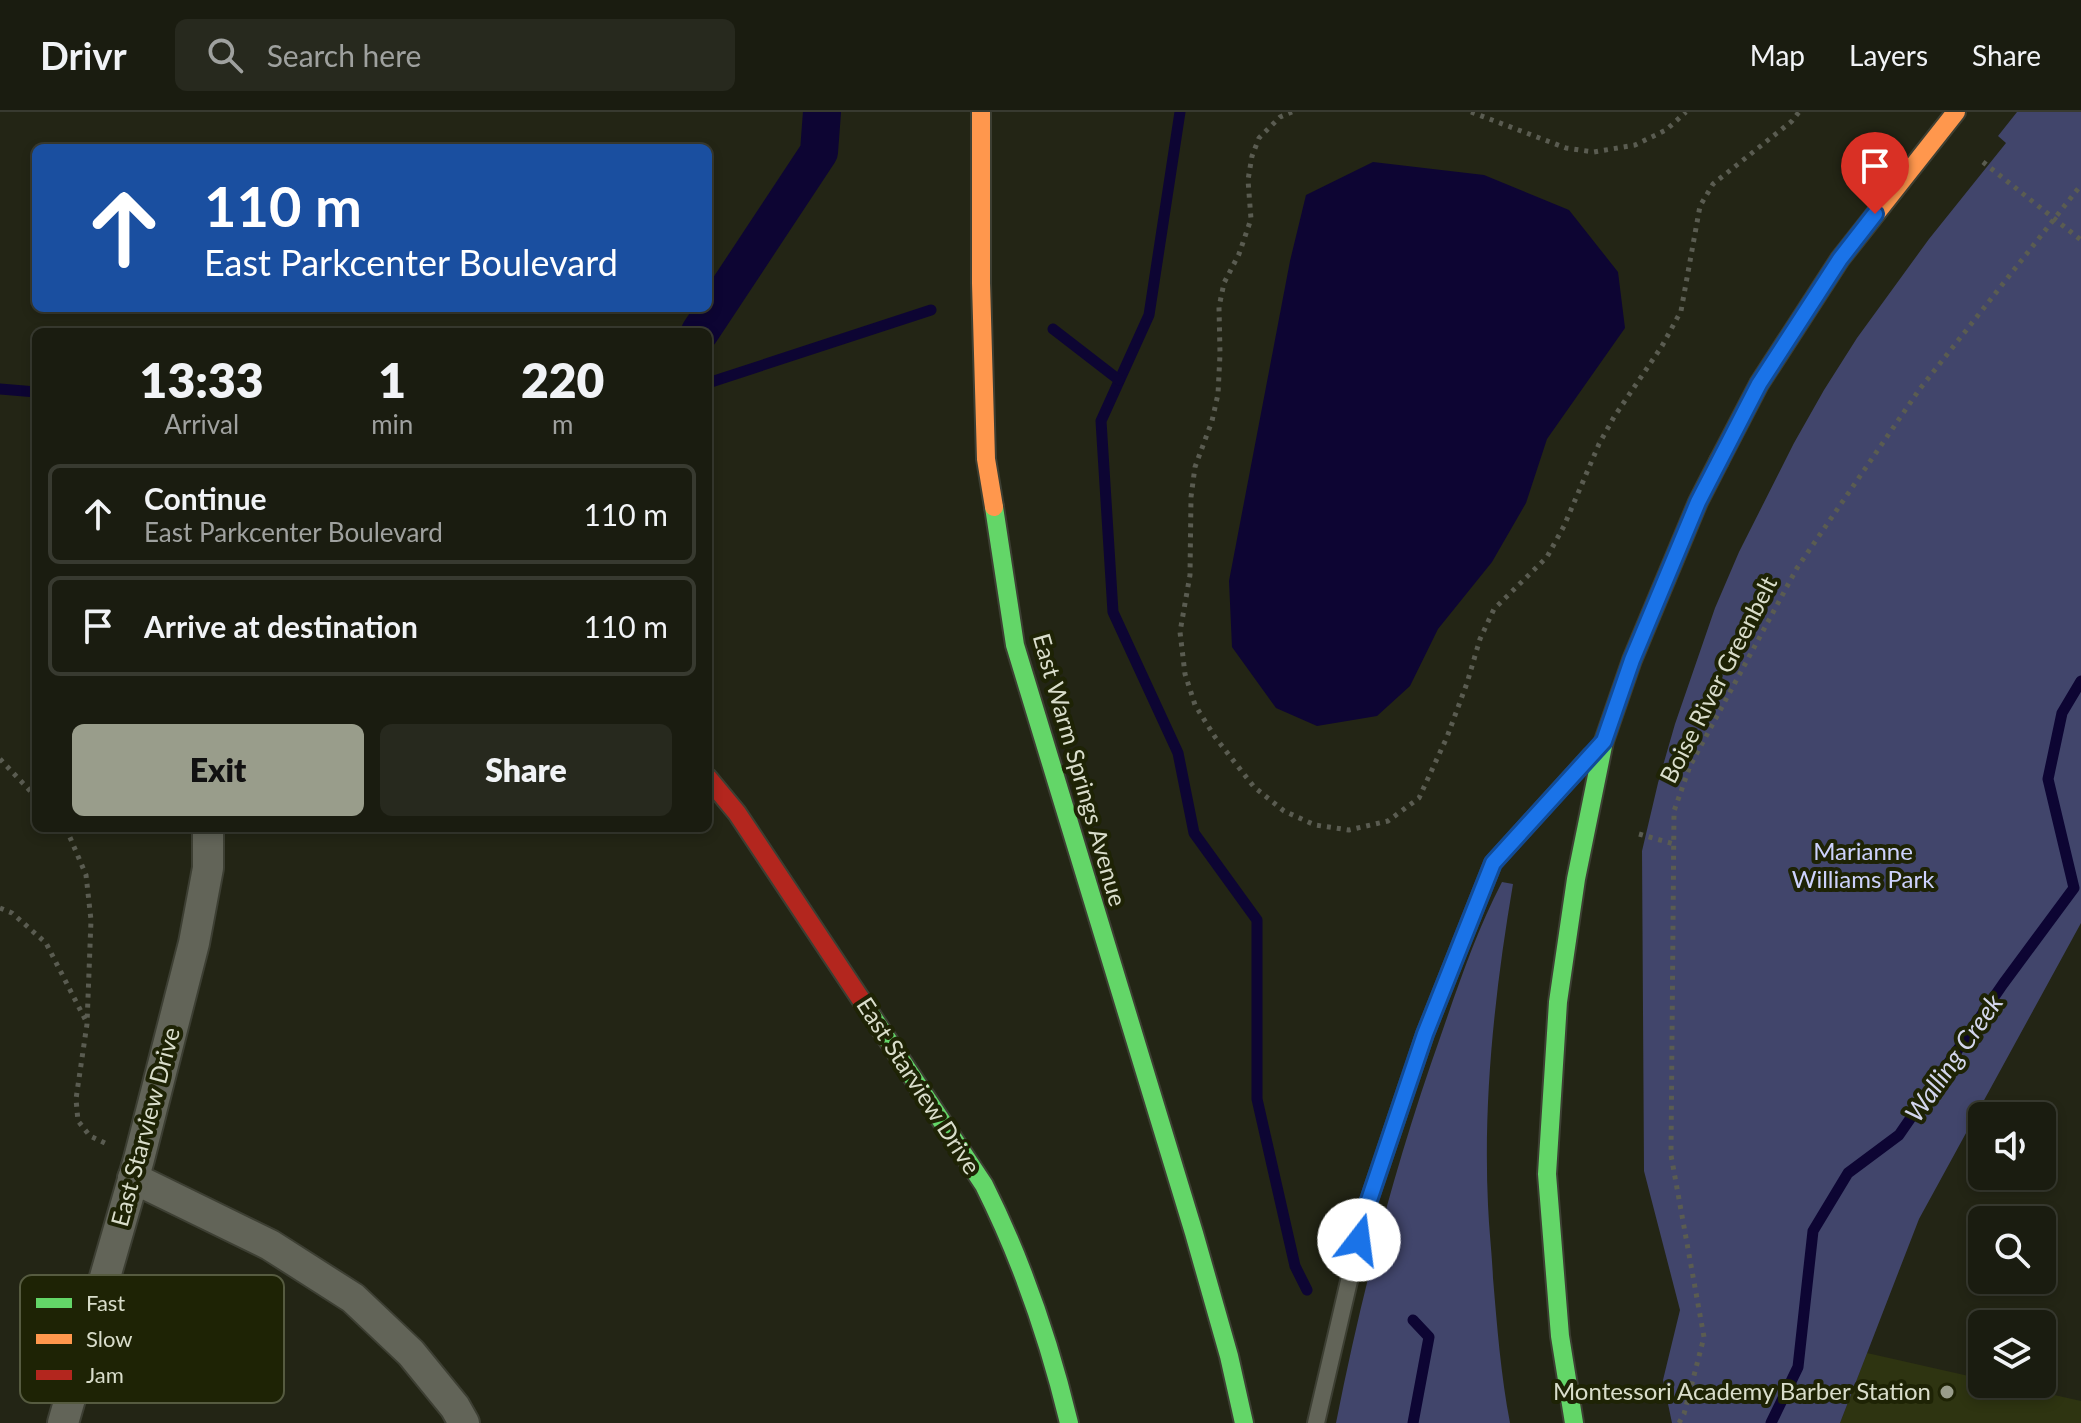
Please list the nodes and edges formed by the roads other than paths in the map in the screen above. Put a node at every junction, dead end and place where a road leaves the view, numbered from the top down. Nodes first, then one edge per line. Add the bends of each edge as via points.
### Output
1 (981, 112) edge
2 (1956, 112) edge
3 (1604, 741) junction
4 (712, 783) edge
5 (208, 832) edge
6 (136, 1168) junction
7 (105, 1275) edge
8 (69, 1403) edge
9 (63, 1423) edge
10 (464, 1423) edge
11 (1069, 1423) edge
12 (1244, 1423) edge
13 (1316, 1423) edge
14 (1574, 1423) edge

1 - 12 street, East Warm Springs Avenue via 986,459 1015,645 1194,1233
2 - 3 street via 1840,259 1759,384 1698,502
3 - 13 lane via 1493,863 1425,1034 1365,1212
3 - 14 street via 1558,1002 1547,1174 1560,1336
4 - 11 street, East Starview Drive via 984,1185 1042,1324
5 - 6 street, East Starview Drive via 208,868 194,943
6 - 7 street, East Starview Drive
6 - 10 street via 353,1298 411,1353
8 - 9 street, East Starview Drive

